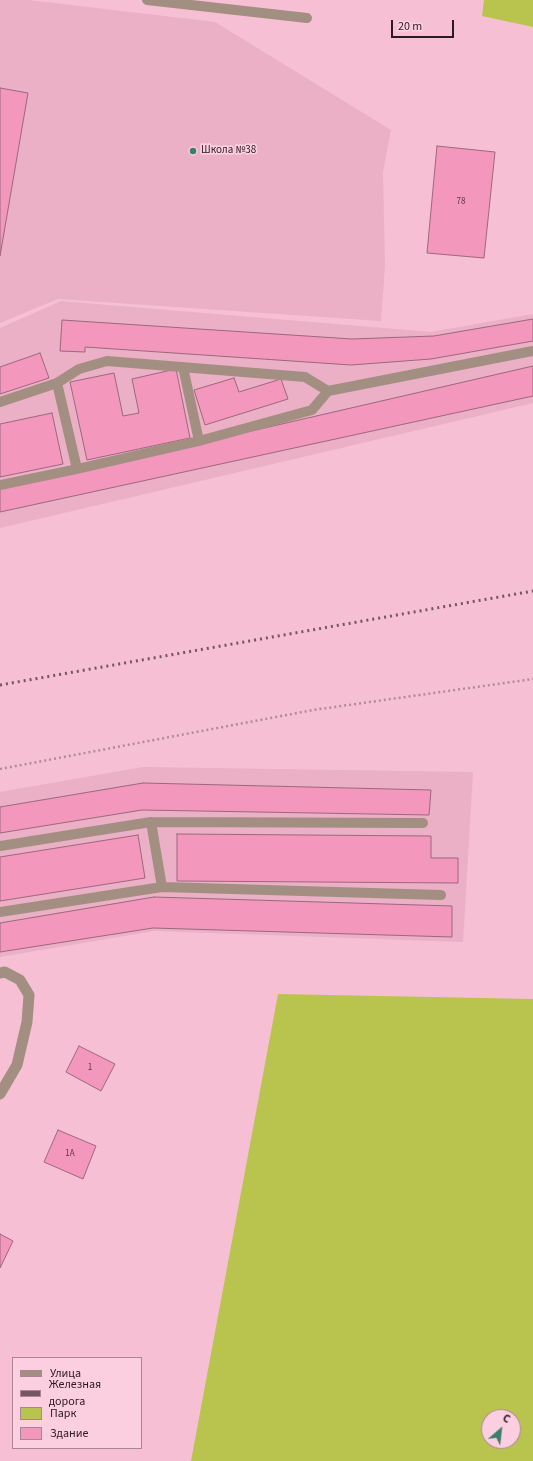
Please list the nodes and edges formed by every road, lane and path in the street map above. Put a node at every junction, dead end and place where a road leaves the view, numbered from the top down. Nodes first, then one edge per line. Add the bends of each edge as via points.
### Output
1 (147, 0) edge
2 (307, 18) dead end
3 (533, 351) edge
4 (183, 367) junction
5 (56, 383) junction
6 (328, 391) junction
7 (0, 402) edge
8 (199, 441) junction
9 (77, 469) junction
10 (0, 485) edge
11 (533, 679) edge
12 (0, 769) edge
13 (151, 822) junction
14 (423, 823) dead end
15 (0, 846) edge
16 (162, 887) junction
17 (441, 895) dead end
18 (0, 912) edge
19 (2, 972) edge
20 (0, 1094) edge

1 - 2 lane
3 - 6 lane
4 - 5 lane via 107,361 79,369
4 - 6 lane via 305,378
4 - 8 lane
5 - 7 lane
5 - 9 lane
6 - 8 lane via 312,410
8 - 9 lane
9 - 10 lane
11 - 12 path via 313,710
13 - 14 lane
13 - 15 lane
13 - 16 lane
16 - 17 lane
16 - 18 lane
19 - 20 street via 20,980 29,995 27,1022 17,1066

